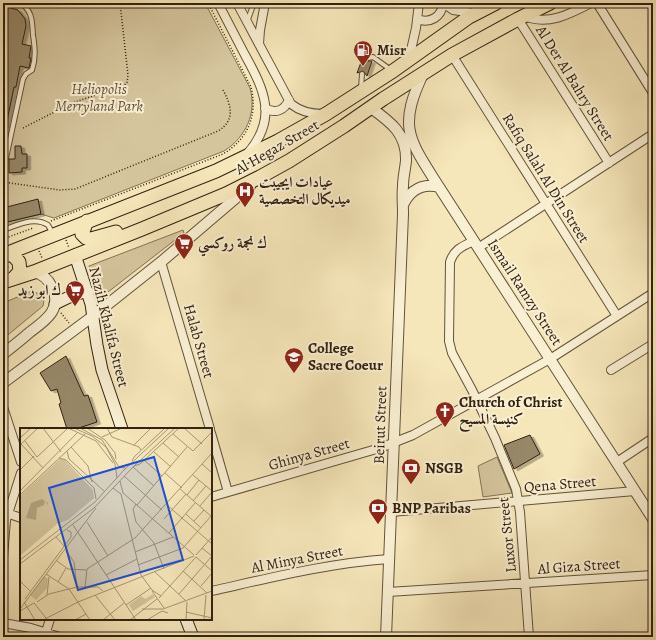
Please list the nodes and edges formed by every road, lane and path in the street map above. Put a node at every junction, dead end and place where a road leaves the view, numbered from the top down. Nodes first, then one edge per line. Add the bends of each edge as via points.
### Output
1 (21, 3) edge
2 (120, 3) edge
3 (208, 3) edge
4 (218, 3) edge
5 (236, 3) edge
6 (254, 3) edge
7 (265, 3) edge
8 (419, 3) edge
9 (443, 3) edge
10 (496, 3) edge
11 (550, 3) edge
12 (591, 3) edge
13 (597, 3) edge
14 (475, 14) junction
15 (521, 17) junction
16 (417, 19) junction
17 (247, 22) junction
18 (259, 45) junction
19 (452, 55) junction
20 (368, 58) dead end
21 (409, 61) junction
22 (393, 71) junction
23 (424, 72) junction
24 (362, 74) dead end
25 (224, 90) dead end
26 (362, 92) junction
27 (653, 93) edge
28 (289, 100) junction
29 (265, 108) junction
30 (371, 108) junction
31 (326, 114) junction
32 (23, 128) dead end
33 (653, 134) edge
34 (242, 159) junction
35 (609, 163) junction
36 (3, 172) edge
37 (260, 177) junction
38 (3, 182) edge
39 (439, 187) junction
40 (546, 204) junction
41 (403, 205) junction
42 (87, 221) junction
43 (45, 223) junction
44 (3, 230) edge
45 (134, 232) junction
46 (71, 237) dead end
47 (60, 238) junction
48 (3, 239) edge
49 (35, 242) junction
50 (476, 244) junction
51 (70, 253) junction
52 (3, 255) edge
53 (161, 262) junction
54 (36, 267) junction
55 (9, 280) edge
56 (88, 292) junction
57 (652, 294) edge
58 (55, 305) junction
59 (93, 316) junction
60 (617, 316) junction
61 (75, 329) junction
62 (653, 344) edge
63 (3, 354) edge
64 (550, 359) junction
65 (611, 370) dead end
66 (3, 383) edge
67 (477, 399) junction
68 (3, 407) edge
69 (122, 428) edge
70 (210, 428) edge
71 (212, 436) edge
72 (653, 438) edge
73 (394, 443) junction
74 (20, 459) edge
75 (617, 462) junction
76 (20, 475) edge
77 (635, 491) junction
78 (228, 492) junction
79 (212, 497) edge
80 (519, 501) junction
81 (5, 512) edge
82 (391, 512) junction
83 (20, 518) edge
84 (653, 519) edge
85 (3, 556) edge
86 (389, 558) junction
87 (653, 575) edge
88 (526, 584) junction
89 (212, 591) edge
90 (388, 592) junction
91 (50, 620) edge
92 (186, 620) edge
93 (3, 623) edge
94 (46, 632) junction
95 (60, 637) edge
96 (193, 637) edge
97 (386, 637) edge
98 (529, 637) edge

1 - 36 lane via 32,18 35,54 32,70 23,79
2 - 32 path via 127,83 72,103
3 - 43 path via 251,87 254,102 252,118 242,139 223,154
4 - 29 street via 260,83
5 - 17 street
6 - 17 lane
7 - 18 street
8 - 16 street
9 - 14 street via 453,10
9 - 16 street via 441,12 435,19 426,22
10 - 14 main road, Al Hegaz Street
11 - 15 main road, Al Hegaz Street
12 - 15 street via 555,19
13 - 27 street
14 - 21 main road, Al Hegaz Street
15 - 19 main road, Al Hegaz Street
15 - 35 street, Al Der Al Bahry Street
16 - 21 street
17 - 18 street
18 - 28 street
19 - 23 main road, Al Hegaz Street
19 - 40 street, Rafiq Salah Al Din Street
20 - 22 lane via 373,58
21 - 22 main road, Al Hegaz Street
22 - 26 main road, Al Hegaz Street
23 - 30 main road, Al Hegaz Street
23 - 39 street, Ismail Ramzy Street via 410,108 409,131
24 - 26 lane
25 - 38 path via 230,114 225,125 218,131 75,189 60,190
26 - 31 main road, Al Hegaz Street
28 - 29 street via 285,107 278,111
28 - 31 street via 295,107 306,112
29 - 34 street via 264,124 259,137
30 - 37 main road, Al Hegaz Street
30 - 41 street, Beirut Street via 390,122 398,131 404,145 406,158
31 - 34 main road, Al Hegaz Street
33 - 35 street, Luxor Street
34 - 42 main road, Al Hegaz Street
35 - 40 street, Luxor Street
37 - 45 main road, Al Hegaz Street
37 - 53 street
39 - 41 street via 426,186 416,190 408,196
39 - 50 street, Ismail Ramzy Street
40 - 50 street, Luxor Street
40 - 60 street, Rafiq Salah Al Din Street
41 - 73 street, Beirut Street
42 - 45 main road via 82,234 88,239 112,232
42 - 47 main road, Al Hegaz Street
43 - 44 lane via 29,221
43 - 47 lane
43 - 48 path
45 - 51 main road, Al Hegaz Street
46 - 47 path
47 - 49 main road, Al Hegaz Street
47 - 51 path via 70,249
49 - 52 main road, Al Hegaz Street
49 - 54 path via 43,259
50 - 64 street, Ismail Ramzy Street
50 - 67 street, Luxor Street via 459,248 451,258 448,332 452,353
51 - 54 main road, Al Hegaz Street
51 - 56 main road, Nazih Khalifa Street
52 - 55 main road via 13,255 19,262 20,271
53 - 59 street
53 - 70 street, Halab Street
54 - 55 main road, Al Hegaz Street
54 - 58 street via 49,282 54,293
56 - 58 main road via 74,295
56 - 59 main road, Nazih Khalifa Street
57 - 60 street, Ghinya Street
58 - 61 path
58 - 63 street via 47,319
59 - 61 street
59 - 69 main road, Nazih Khalifa Street via 102,370
60 - 64 street, Ghinya Street
61 - 66 street
62 - 65 street
64 - 67 street, Ghinya Street
64 - 75 street, Ismail Ramzy Street
67 - 73 street, Ghinya Street
67 - 80 street, Luxor Street via 508,467
68 - 74 street
71 - 78 street
72 - 75 street
73 - 78 street, Ghinya Street
73 - 82 street, Beirut Street
75 - 77 street, Ismail Ramzy Street
76 - 81 street
77 - 80 street, Qena Street
77 - 84 street, Ismail Ramzy Street
78 - 79 street, Ghinya Street
80 - 82 street, Qena Street
80 - 88 street, Luxor Street
81 - 83 street
81 - 85 street
82 - 86 street, Beirut Street
86 - 89 street, Al Minya Street via 330,566
86 - 90 street, Beirut Street
87 - 88 street, Al Giza Street
88 - 90 street, Al Giza Street
88 - 98 street, Luxor Street
90 - 97 street, Beirut Street
91 - 94 street
92 - 96 main road
93 - 94 street
94 - 95 street

